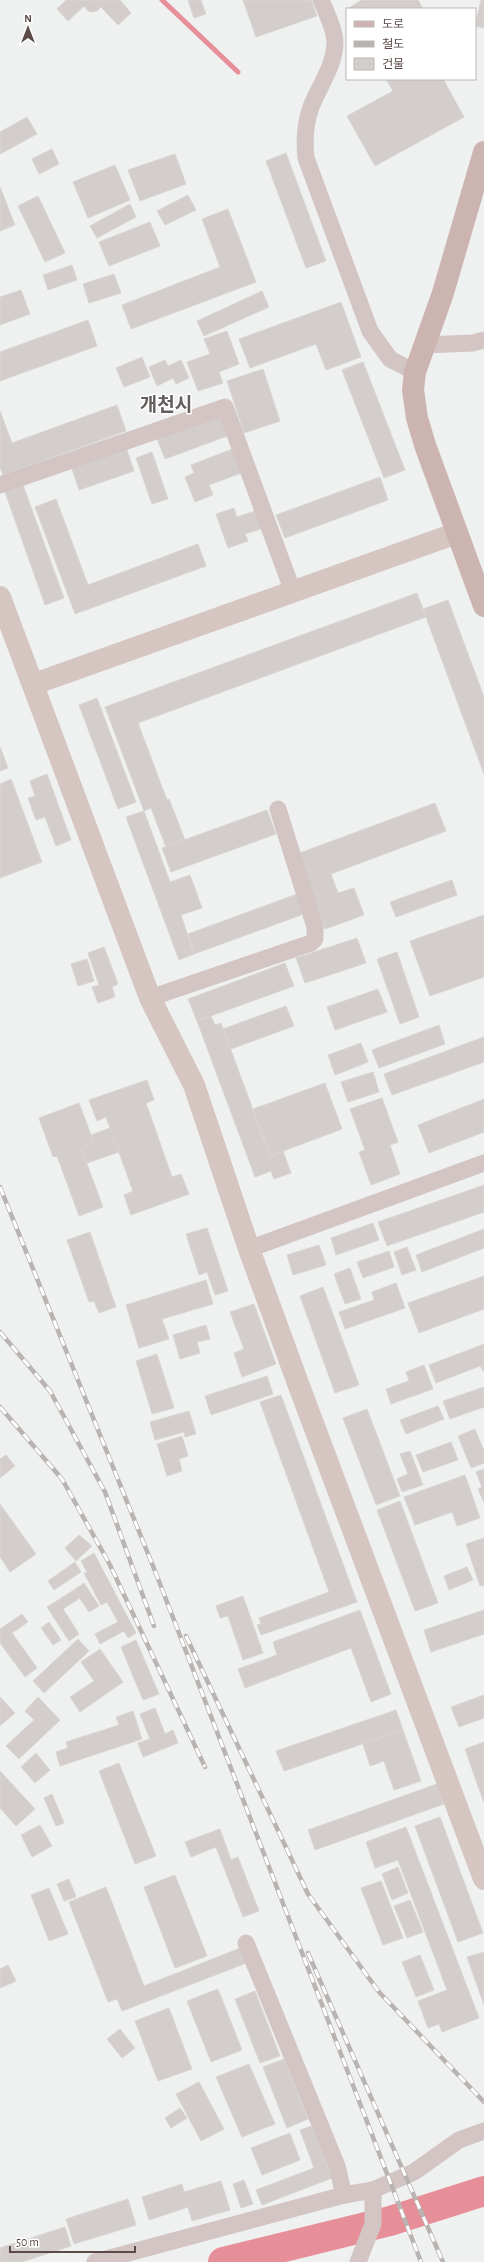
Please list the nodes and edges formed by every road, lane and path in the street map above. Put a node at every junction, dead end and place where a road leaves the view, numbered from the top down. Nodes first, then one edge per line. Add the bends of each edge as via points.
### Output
1 (321, 0) edge
2 (484, 152) edge
3 (484, 340) edge
4 (425, 345) junction
5 (415, 372) junction
6 (0, 485) edge
7 (457, 533) junction
8 (293, 592) junction
9 (0, 597) edge
10 (484, 606) edge
11 (34, 684) junction
12 (278, 809) dead end
13 (150, 998) junction
14 (484, 1163) edge
15 (249, 1249) junction
16 (484, 1879) edge
17 (246, 1943) dead end
18 (484, 2131) edge
19 (373, 2190) junction
20 (344, 2195) junction
21 (95, 2262) edge
22 (358, 2262) edge

1 - 5 street via 335,39 334,57 311,106 306,123 306,158 370,331 390,359
2 - 4 main road via 443,293
3 - 4 street via 473,343
4 - 5 main road
5 - 7 main road via 413,390 417,418
6 - 8 street via 225,407
7 - 8 main road
7 - 10 main road
8 - 11 main road
9 - 11 main road
11 - 13 main road
12 - 13 street via 315,927 315,939 311,943
13 - 15 main road via 194,1085
14 - 15 street
15 - 16 main road
17 - 20 street via 337,2166
18 - 19 street via 459,2140 414,2172
19 - 20 street
19 - 22 street via 373,2224
20 - 21 street

